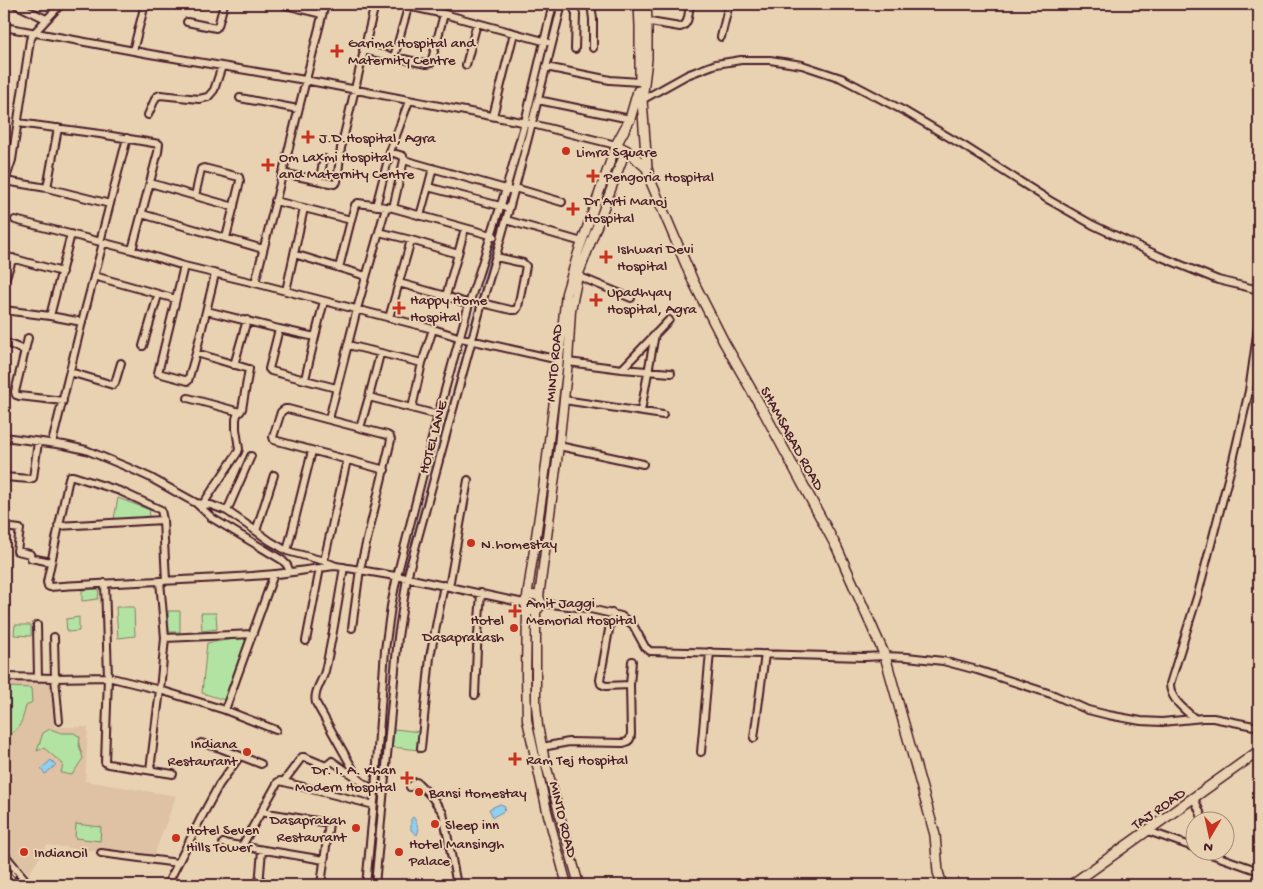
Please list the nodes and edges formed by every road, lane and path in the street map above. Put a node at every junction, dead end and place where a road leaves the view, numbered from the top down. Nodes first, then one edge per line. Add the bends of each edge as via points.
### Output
1 (15, 4) edge
2 (146, 4) edge
3 (224, 4) edge
4 (281, 4) edge
5 (325, 4) edge
6 (375, 4) edge
7 (541, 4) edge
8 (572, 4) edge
9 (591, 4) edge
10 (639, 4) edge
11 (646, 4) edge
12 (690, 4) edge
13 (729, 4) edge
14 (58, 5) edge
15 (408, 5) edge
16 (557, 6) edge
17 (322, 14) junction
18 (444, 14) junction
19 (46, 19) junction
20 (643, 20) junction
21 (187, 22) dead end
22 (477, 23) junction
23 (4, 27) edge
24 (34, 33) junction
25 (514, 33) junction
26 (722, 37) dead end
27 (548, 42) junction
28 (593, 48) dead end
29 (575, 49) dead end
30 (363, 50) junction
31 (133, 51) junction
32 (394, 57) junction
33 (466, 65) dead end
34 (222, 66) junction
35 (546, 67) junction
36 (305, 80) junction
37 (639, 82) junction
38 (355, 91) junction
39 (240, 98) dead end
40 (538, 100) junction
41 (639, 100) junction
42 (409, 101) junction
43 (298, 109) junction
44 (148, 115) dead end
45 (493, 116) junction
46 (630, 119) junction
47 (18, 123) junction
48 (528, 123) junction
49 (58, 128) junction
50 (127, 138) junction
51 (616, 145) junction
52 (626, 150) junction
53 (390, 152) junction
54 (324, 159) dead end
55 (404, 160) junction
56 (433, 168) junction
57 (647, 168) junction
58 (282, 173) junction
59 (319, 181) junction
60 (5, 182) edge
61 (150, 182) junction
62 (428, 187) junction
63 (47, 188) junction
64 (506, 189) junction
65 (514, 190) junction
66 (195, 196) junction
67 (275, 201) junction
68 (562, 202) dead end
69 (110, 204) junction
70 (376, 206) junction
71 (501, 206) junction
72 (234, 207) junction
73 (304, 208) junction
74 (390, 208) junction
75 (509, 208) junction
76 (142, 214) junction
77 (420, 216) junction
78 (15, 220) dead end
79 (351, 220) junction
80 (506, 220) junction
81 (465, 228) junction
82 (379, 232) junction
83 (71, 234) junction
84 (492, 235) junction
85 (226, 238) junction
86 (501, 238) junction
87 (411, 240) junction
88 (582, 242) junction
89 (102, 243) junction
90 (263, 249) junction
91 (132, 250) junction
92 (294, 254) junction
93 (458, 254) junction
94 (4, 256) edge
95 (14, 258) junction
96 (496, 258) junction
97 (184, 266) junction
98 (339, 268) junction
99 (62, 272) junction
100 (215, 274) junction
101 (94, 276) junction
102 (366, 276) junction
103 (578, 276) junction
104 (4, 282) edge
105 (255, 283) junction
106 (399, 283) junction
107 (1258, 289) edge
108 (286, 291) junction
109 (158, 294) junction
110 (446, 296) junction
111 (1259, 297) edge
112 (631, 298) dead end
113 (176, 299) junction
114 (324, 301) junction
115 (482, 302) junction
116 (470, 304) junction
117 (357, 309) junction
118 (4, 310) edge
119 (207, 311) junction
120 (50, 316) junction
121 (389, 318) junction
122 (247, 320) junction
123 (669, 320) dead end
124 (1259, 321) edge
125 (82, 322) junction
126 (279, 329) junction
127 (433, 329) junction
128 (655, 334) junction
129 (315, 337) junction
130 (28, 338) dead end
131 (461, 338) junction
132 (472, 341) junction
133 (4, 342) edge
134 (143, 346) dead end
135 (348, 346) junction
136 (24, 350) junction
137 (196, 353) junction
138 (380, 354) junction
139 (559, 360) junction
140 (568, 362) junction
141 (121, 363) dead end
142 (422, 363) junction
143 (234, 365) junction
144 (622, 369) junction
145 (649, 371) junction
146 (70, 372) junction
147 (671, 373) dead end
148 (304, 379) junction
149 (336, 388) junction
150 (369, 397) junction
151 (188, 398) dead end
152 (63, 400) junction
153 (564, 400) junction
154 (412, 408) junction
155 (238, 412) junction
156 (642, 412) junction
157 (438, 415) junction
158 (663, 415) dead end
159 (329, 419) junction
160 (360, 428) junction
161 (4, 437) edge
162 (38, 442) junction
163 (52, 444) junction
164 (559, 446) junction
165 (312, 451) junction
166 (251, 456) dead end
167 (346, 460) junction
168 (643, 464) dead end
169 (385, 470) junction
170 (274, 475) dead end
171 (4, 477) edge
172 (468, 480) dead end
173 (200, 504) junction
174 (227, 511) junction
175 (163, 520) junction
176 (58, 526) junction
177 (4, 527) edge
178 (256, 531) junction
179 (287, 550) junction
180 (324, 561) junction
181 (51, 562) junction
182 (336, 566) junction
183 (344, 567) junction
184 (320, 568) junction
185 (360, 569) junction
186 (290, 572) junction
187 (274, 574) junction
188 (398, 576) junction
189 (407, 578) junction
190 (163, 581) junction
191 (105, 582) junction
192 (446, 586) junction
193 (481, 594) junction
194 (540, 600) junction
195 (526, 603) junction
196 (536, 611) junction
197 (612, 613) junction
198 (37, 625) dead end
199 (352, 628) dead end
200 (253, 634) junction
201 (54, 637) dead end
202 (165, 638) junction
203 (306, 641) dead end
204 (710, 652) junction
205 (764, 654) junction
206 (885, 656) junction
207 (632, 662) dead end
208 (4, 677) edge
209 (108, 677) junction
210 (38, 678) junction
211 (55, 678) junction
212 (630, 686) junction
213 (160, 690) junction
214 (475, 695) dead end
215 (225, 710) junction
216 (1194, 718) junction
217 (59, 721) dead end
218 (1259, 727) edge
219 (379, 728) junction
220 (390, 728) junction
221 (276, 730) dead end
222 (754, 738) dead end
223 (201, 743) dead end
224 (542, 746) junction
225 (421, 748) dead end
226 (1259, 751) edge
227 (701, 752) dead end
228 (240, 756) junction
229 (261, 764) dead end
230 (150, 770) junction
231 (173, 774) dead end
232 (358, 778) junction
233 (284, 781) junction
234 (410, 787) dead end
235 (375, 791) junction
236 (1194, 798) junction
237 (556, 803) junction
238 (374, 804) junction
239 (546, 806) junction
240 (261, 812) junction
241 (1200, 812) edge
242 (372, 823) junction
243 (381, 823) junction
244 (1148, 831) junction
245 (223, 843) dead end
246 (1186, 844) edge
247 (242, 846) junction
248 (262, 850) junction
249 (101, 853) dead end
250 (4, 857) edge
251 (324, 860) junction
252 (1236, 861) edge
253 (178, 863) junction
254 (1259, 871) edge
255 (4, 873) edge
256 (14, 885) edge
257 (27, 885) edge
258 (167, 885) edge
259 (259, 885) edge
260 (321, 885) edge
261 (366, 885) edge
262 (375, 885) edge
263 (457, 885) edge
264 (567, 885) edge
265 (579, 885) edge
266 (942, 885) edge
267 (1071, 885) edge

1 - 19 street
2 - 31 street
3 - 21 street via 216,28
4 - 17 street
5 - 17 street
6 - 30 street
7 - 16 street
8 - 29 street via 576,14
9 - 28 street
10 - 20 main road, SHAMSABAD ROAD
11 - 20 main road, SHAMSABAD ROAD
12 - 20 street via 684,26
13 - 26 street
14 - 19 street
15 - 18 street
15 - 32 street
16 - 27 street
17 - 36 street
18 - 22 street
18 - 32 street via 431,63
19 - 24 street
20 - 37 main road, SHAMSABAD ROAD
20 - 41 main road, SHAMSABAD ROAD via 647,59
22 - 25 street
22 - 33 street
23 - 24 street
24 - 31 street
24 - 47 street via 29,45
25 - 27 street
25 - 45 street
27 - 35 street, HOTEL LANE
27 - 48 street
30 - 32 street
30 - 38 street
31 - 34 street
34 - 36 street
34 - 44 street via 208,98 160,94
35 - 37 street via 610,80
35 - 40 street, HOTEL LANE
36 - 38 street
36 - 43 street
37 - 41 main road, SHAMSABAD ROAD
38 - 42 street
38 - 59 street via 341,148 337,182
39 - 43 street
40 - 46 street
40 - 48 street, HOTEL LANE
41 - 46 main road, MINTO ROAD
41 - 57 main road, SHAMSABAD ROAD
41 - 107 street via 716,64 770,60 802,65 841,78 906,112 1099,228 1218,280
42 - 45 street
42 - 53 street
43 - 58 street
45 - 48 street
46 - 51 main road, MINTO ROAD
47 - 49 street
47 - 60 street
48 - 51 street
48 - 64 street
48 - 65 street, HOTEL LANE
49 - 50 street
49 - 63 street
50 - 61 street via 159,144
50 - 69 street
51 - 52 main road
51 - 88 street, MINTO ROAD
52 - 57 main road
52 - 103 street, MINTO ROAD
53 - 55 street via 403,156
53 - 70 street
54 - 59 street
55 - 56 street
55 - 74 street
56 - 62 street
56 - 64 street
57 - 206 main road, SHAMSABAD ROAD via 693,282 837,548
58 - 59 street
58 - 67 street
60 - 63 street
61 - 66 street
61 - 76 street
62 - 71 street
62 - 77 street
63 - 69 street
64 - 65 street
64 - 71 street
65 - 68 street
65 - 75 street, HOTEL LANE
66 - 72 street
66 - 72 street via 201,169 237,176 240,181
67 - 73 street
67 - 90 street
69 - 89 street
70 - 74 street
70 - 79 street via 356,204
71 - 75 street
71 - 84 street
72 - 85 street
73 - 79 street
73 - 92 street
74 - 77 street
74 - 82 street
75 - 80 street, HOTEL LANE
76 - 85 street
76 - 91 street
77 - 81 street
78 - 83 street
79 - 98 street
80 - 86 street, HOTEL LANE
80 - 88 street
81 - 84 street
81 - 93 street
82 - 87 street
82 - 102 street
83 - 89 street
83 - 99 street
84 - 86 street
84 - 116 street
85 - 90 street
86 - 96 street, HOTEL LANE
87 - 93 street
87 - 106 street
88 - 139 street, MINTO ROAD via 566,293
89 - 91 street
89 - 101 street
90 - 105 street
91 - 97 street
92 - 98 street
92 - 108 street
93 - 110 street
94 - 95 street
95 - 99 street
95 - 104 street
96 - 115 street, HOTEL LANE
96 - 115 street via 526,266 518,307 511,310
97 - 100 street
97 - 113 street
98 - 102 street
99 - 120 street
100 - 105 street
100 - 119 street
101 - 109 street
101 - 125 street
102 - 117 street
103 - 112 street
103 - 140 street, MINTO ROAD via 571,310
105 - 108 street
106 - 110 street
106 - 121 street
107 - 111 street
108 - 114 street
109 - 113 street
109 - 134 street
110 - 116 street
113 - 137 street via 158,373 188,381
114 - 117 street
114 - 129 street
115 - 132 street, HOTEL LANE
116 - 131 street
117 - 121 street
117 - 135 street
118 - 120 street
119 - 122 street
119 - 137 street
120 - 125 street
121 - 127 street
122 - 126 street
122 - 143 street
123 - 128 street
124 - 216 street via 1249,391 1237,443 1198,594 1170,684 1179,704
125 - 146 street
126 - 129 street
126 - 148 street via 269,369
127 - 131 street
127 - 142 street
128 - 144 street
128 - 145 street
129 - 148 street
130 - 136 street
131 - 132 street
131 - 157 street
132 - 139 street
132 - 189 street, HOTEL LANE
133 - 136 street
135 - 138 street
135 - 149 street
136 - 152 street via 16,395
137 - 143 street
138 - 142 street
138 - 150 street
139 - 195 street, MINTO ROAD
140 - 144 street
140 - 153 street, MINTO ROAD
141 - 146 street via 113,385
142 - 154 street
143 - 155 street via 250,370 242,409
144 - 145 street
145 - 147 street
145 - 156 street
146 - 152 street
148 - 149 street
149 - 159 street
150 - 154 street
150 - 160 street
151 - 155 street
152 - 163 street
153 - 156 street
153 - 164 street, MINTO ROAD
154 - 157 street
155 - 173 street via 238,452
156 - 158 street
157 - 188 street
159 - 160 street
159 - 165 street via 284,409 281,412 274,440
160 - 169 street via 390,437
161 - 162 street
162 - 163 street
162 - 171 street via 33,478
163 - 173 street via 86,450 149,477
164 - 168 street
164 - 194 street, MINTO ROAD
165 - 167 street
165 - 179 street
166 - 174 street
167 - 169 street
167 - 180 street
169 - 185 street
170 - 178 street
172 - 192 street
173 - 174 street
173 - 186 street via 212,518 282,560
174 - 178 street
175 - 176 street
175 - 176 street via 160,509 120,491 70,476
175 - 190 street
176 - 181 street
177 - 181 street via 20,529 17,552
178 - 179 street
179 - 180 street
180 - 182 street
181 - 191 street via 47,582 50,587
182 - 183 street
182 - 184 street
183 - 185 street
183 - 232 street via 332,642 314,699
184 - 186 street
184 - 203 street
185 - 188 street
185 - 199 street
186 - 187 street
187 - 190 street
187 - 200 street
188 - 189 street
188 - 219 street via 385,650
189 - 192 street
189 - 220 street, HOTEL LANE
190 - 191 street
190 - 202 street
191 - 209 street
192 - 193 street
192 - 225 street via 430,657
193 - 195 street
193 - 214 street
194 - 195 street via 532,595
194 - 196 street via 541,606
194 - 197 street
195 - 196 street via 533,612
195 - 239 street, MINTO ROAD via 527,720
196 - 224 street, MINTO ROAD via 536,704
197 - 204 street via 633,625 650,651
197 - 212 street via 600,680 606,686
198 - 210 street
200 - 202 street
200 - 215 street
201 - 211 street
202 - 213 street
204 - 205 street
204 - 227 street
205 - 206 street
205 - 222 street
206 - 216 street via 963,666 1108,715 1162,722
206 - 266 main road, SHAMSABAD ROAD via 935,835
207 - 212 street
208 - 210 street
209 - 211 street
209 - 213 street
209 - 230 street via 105,762
210 - 211 street
211 - 217 street
212 - 224 street via 631,734 627,743 574,742
213 - 215 street
213 - 230 street
215 - 221 street
216 - 218 street via 1213,718
219 - 220 street
219 - 235 street
220 - 243 street, HOTEL LANE
223 - 228 street
224 - 237 street, MINTO ROAD
226 - 236 main road, TAJ ROAD
228 - 229 street
228 - 253 street via 219,785
230 - 231 street
232 - 233 street via 332,761 326,766 304,757
232 - 235 street
233 - 238 street
233 - 240 street via 278,782
234 - 263 street via 418,783 443,813
235 - 238 street
236 - 241 street
236 - 244 main road, TAJ ROAD
237 - 239 street
237 - 265 street, MINTO ROAD
238 - 242 street
239 - 264 street, MINTO ROAD
240 - 247 street
240 - 251 street via 329,823
242 - 243 street
242 - 261 street
243 - 262 street, HOTEL LANE
244 - 246 street
244 - 267 main road, TAJ ROAD
245 - 247 street
247 - 248 street
248 - 251 street
248 - 259 street
249 - 253 street
250 - 257 main road
251 - 260 street
252 - 254 street
253 - 258 street
255 - 256 main road

